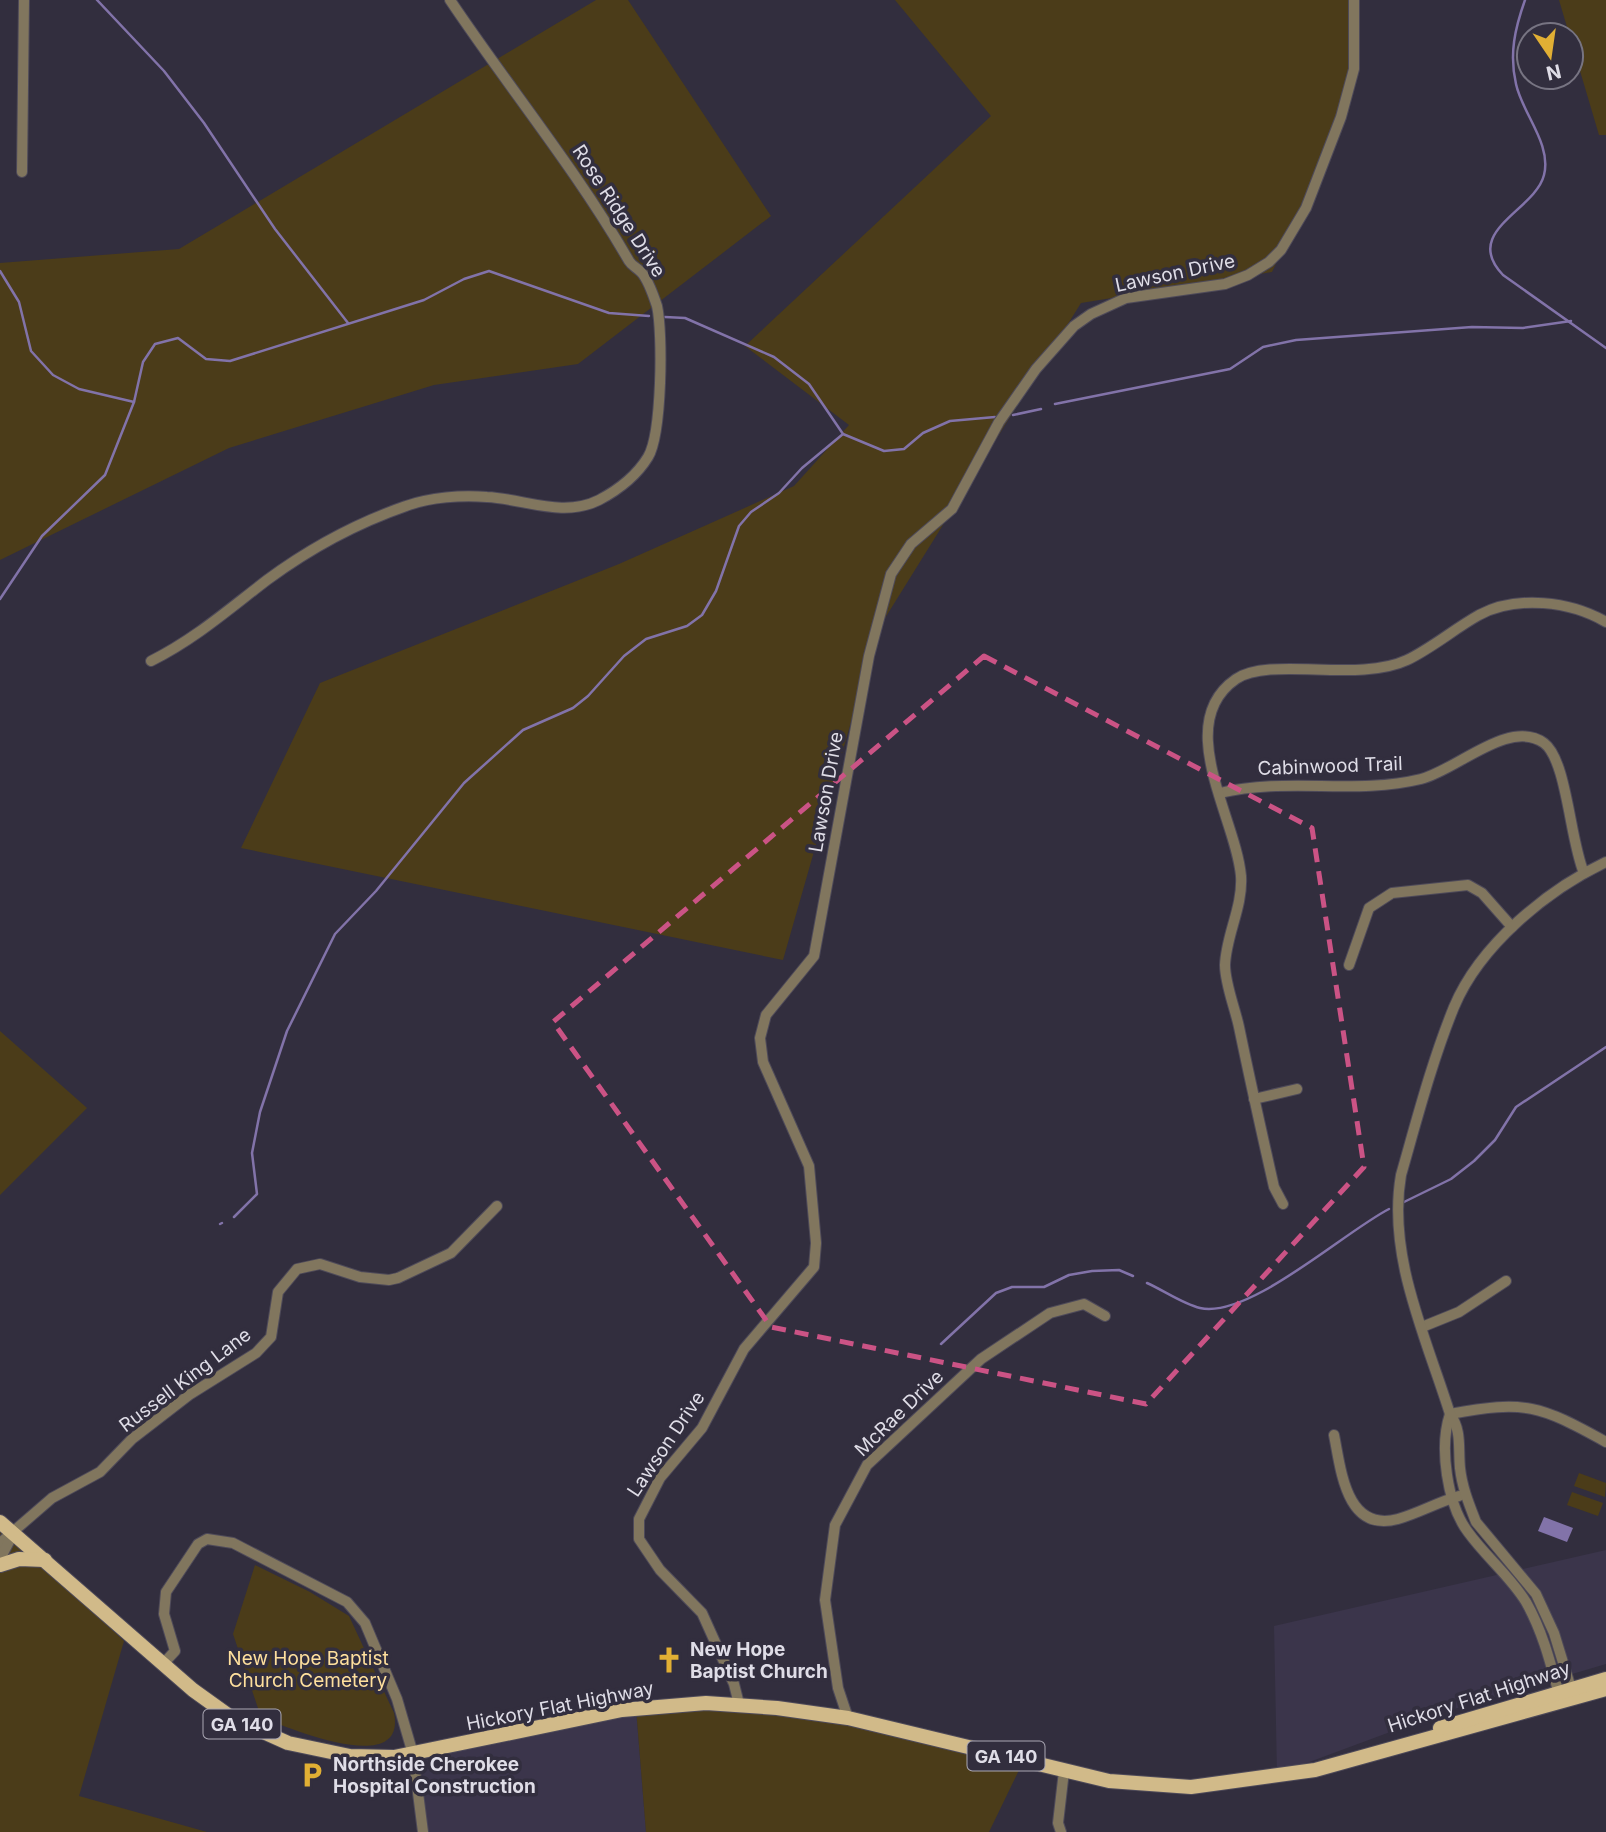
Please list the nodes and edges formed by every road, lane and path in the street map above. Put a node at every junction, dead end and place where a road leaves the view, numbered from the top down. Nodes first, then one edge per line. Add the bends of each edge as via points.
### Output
1 (24, 0) edge
2 (450, 0) edge
3 (1353, 0) edge
4 (22, 172) dead end
5 (1606, 622) edge
6 (151, 661) dead end
7 (1220, 793) junction
8 (1606, 862) edge
9 (1584, 873) junction
10 (1512, 927) junction
11 (1349, 965) dead end
12 (1297, 1089) dead end
13 (1254, 1099) junction
14 (1283, 1204) dead end
15 (496, 1206) dead end
16 (1506, 1281) dead end
17 (1105, 1316) dead end
18 (1422, 1327) junction
19 (1450, 1414) junction
20 (1334, 1435) dead end
21 (1606, 1442) edge
22 (1466, 1494) junction
23 (1453, 1497) junction
24 (0, 1522) edge
25 (14, 1534) junction
26 (0, 1543) edge
27 (0, 1559) edge
28 (45, 1560) junction
29 (0, 1565) edge
30 (163, 1664) junction
31 (1606, 1679) edge
32 (1606, 1689) edge
33 (1566, 1694) junction
34 (739, 1704) junction
35 (848, 1718) junction
36 (413, 1754) junction
37 (1065, 1771) junction
38 (423, 1832) edge
39 (1061, 1832) edge

1 - 4 street
2 - 6 street, Rose Ridge Drive via 593,201 632,265 642,273 657,308 659,335 657,431 649,455 613,492 573,508 488,496 409,504 309,552 187,643
3 - 34 street, Lawson Drive via 1354,69 1345,105 1306,208 1281,250 1237,279 1126,298 1074,326 999,422 952,509 911,544 891,574 869,656 814,956 771,1009 760,1038 763,1062 809,1166 814,1267 744,1349 702,1429 660,1478 639,1519 639,1539 644,1547 702,1613
5 - 7 street via 1562,605 1509,605 1482,614 1391,667 1256,670 1236,679 1208,716 1206,735
7 - 9 street, Cabinwood Trail via 1252,785 1385,785 1423,778 1496,742 1528,736 1555,754
7 - 13 street via 1241,875 1225,966
8 - 9 street
9 - 10 street
10 - 11 street via 1482,893 1468,885 1392,893 1369,908
10 - 18 street via 1494,945 1455,1004 1401,1175 1397,1231
12 - 13 street
13 - 14 street via 1274,1187
15 - 25 street, Russell King Lane via 451,1253 398,1278 360,1277 320,1264 291,1273 278,1292 271,1337 256,1353 189,1395 132,1439 100,1472 52,1498
16 - 18 street via 1459,1312
17 - 35 street, McRae Drive via 1084,1304 1050,1313 981,1359 867,1465 835,1525 825,1600 838,1688
18 - 19 street
19 - 21 street via 1531,1407 1549,1411
19 - 22 street via 1459,1427
19 - 23 street via 1445,1428
20 - 23 street via 1345,1491 1370,1519 1399,1519
22 - 23 street
22 - 33 street via 1476,1522 1536,1594 1554,1633
23 - 33 street via 1468,1532 1529,1608
24 - 25 main road, Hickory Flat Highway / GA 140
25 - 26 street
25 - 27 street
25 - 28 main road, Hickory Flat Highway / GA 140
28 - 29 main road via 19,1559
28 - 30 main road, Hickory Flat Highway / GA 140
30 - 36 main road, Hickory Flat Highway / GA 140 via 232,1718 276,1739 350,1756
30 - 36 street via 176,1651 163,1605 175,1575 207,1539 233,1543 347,1602 358,1613 397,1699
31 - 33 main road, Hickory Flat Highway / GA 140
32 - 33 main road, Hickory Flat Highway / GA 140
33 - 37 main road, Hickory Flat Highway / GA 140 via 1288,1776 1191,1787 1135,1785
34 - 35 main road, Hickory Flat Highway / GA 140
34 - 36 main road, Hickory Flat Highway / GA 140 via 622,1710
35 - 37 main road, Hickory Flat Highway / GA 140
36 - 38 street
37 - 39 street via 1058,1823

